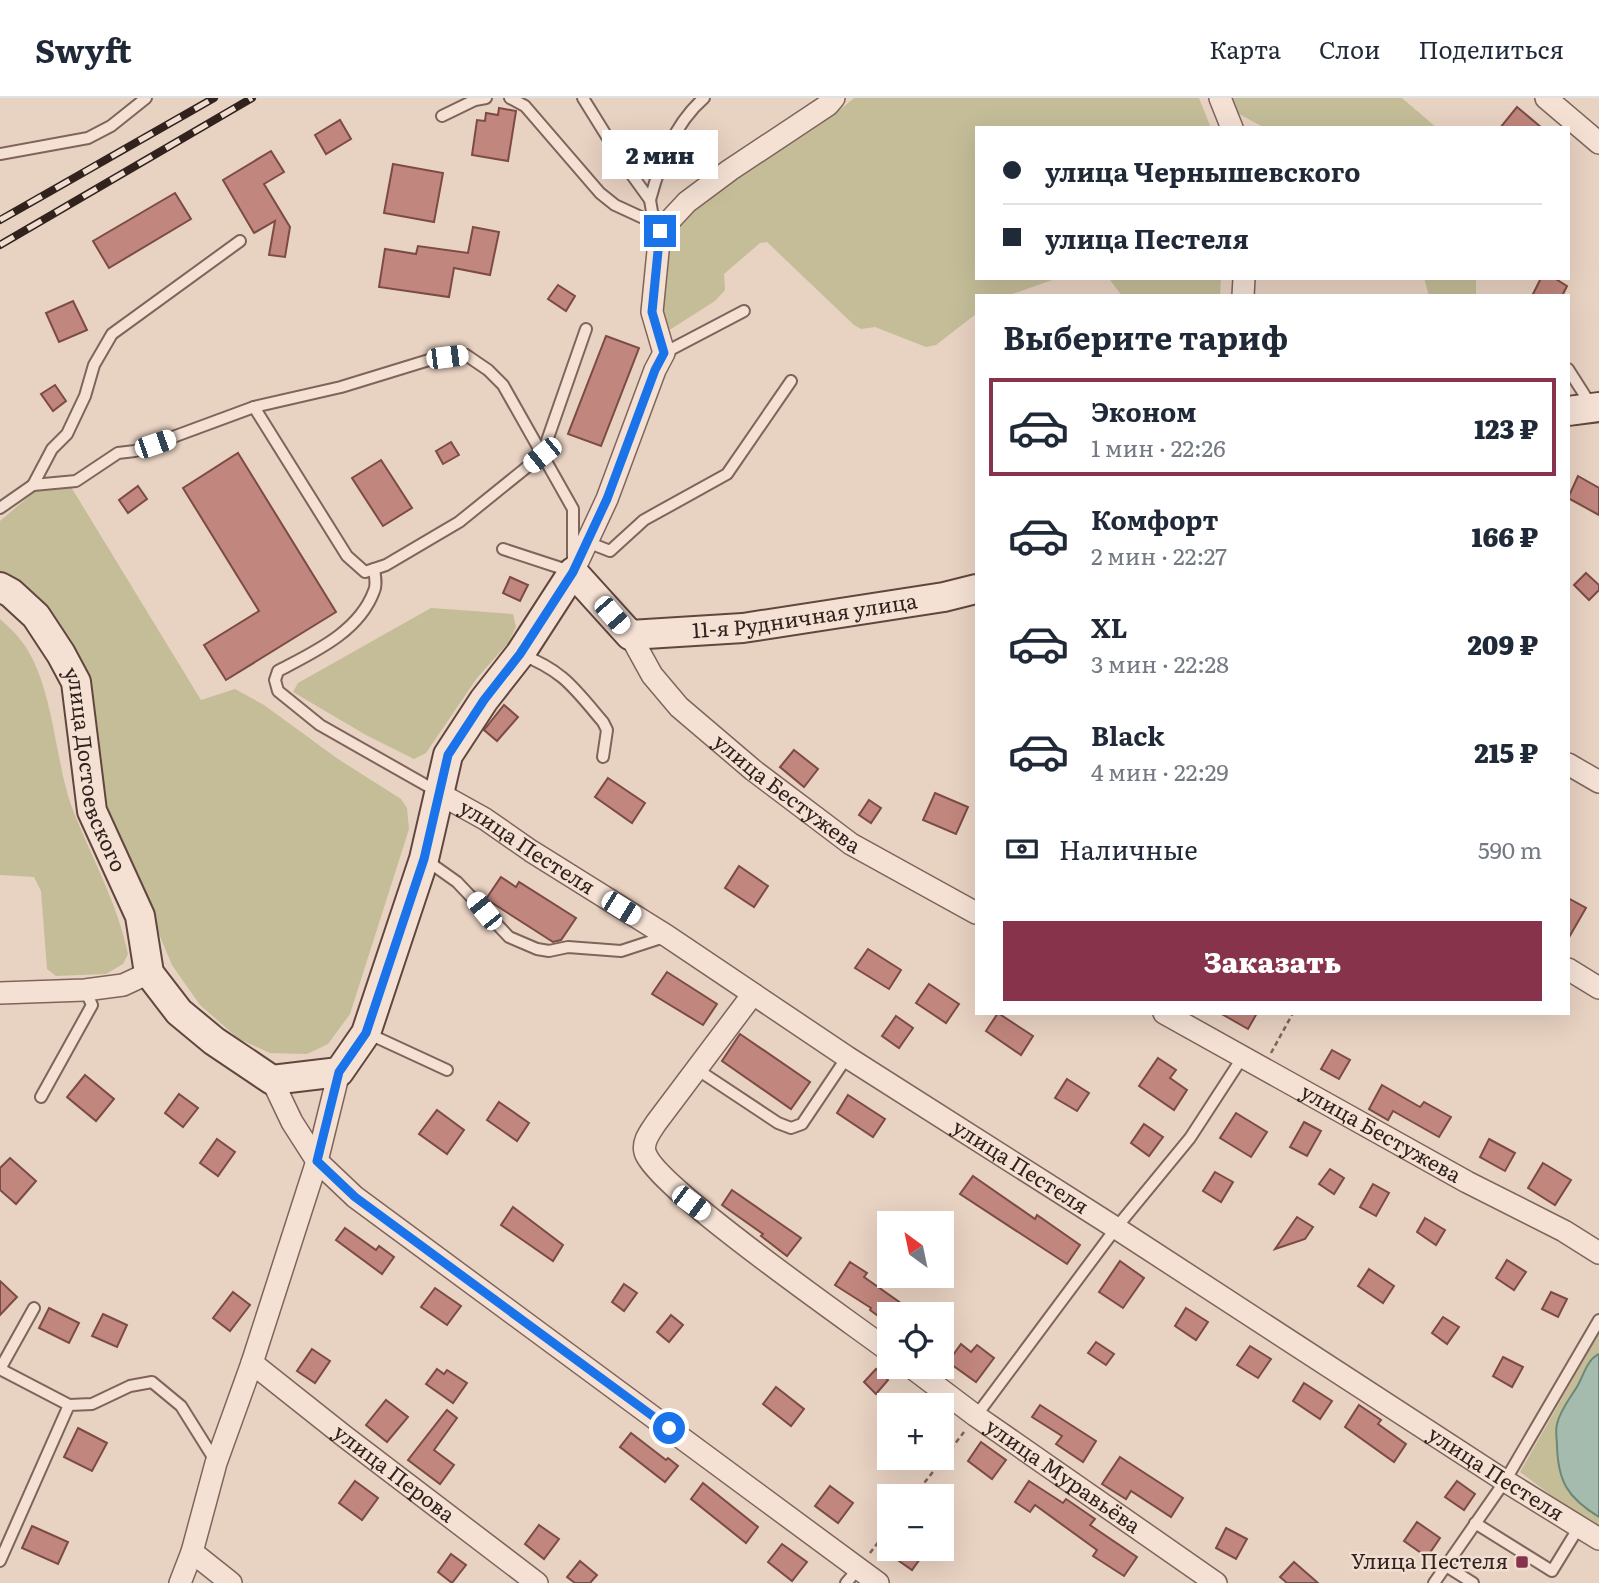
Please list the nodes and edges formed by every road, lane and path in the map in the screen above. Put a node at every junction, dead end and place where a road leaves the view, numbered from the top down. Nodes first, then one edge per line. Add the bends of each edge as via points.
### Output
1 (146, 98) edge
2 (486, 98) edge
3 (510, 98) edge
4 (583, 98) edge
5 (704, 98) edge
6 (834, 98) edge
7 (1220, 98) edge
8 (1546, 98) edge
9 (442, 116) dead end
10 (1232, 126) edge
11 (1595, 136) edge
12 (0, 154) edge
13 (650, 200) junction
14 (657, 227) junction
15 (240, 241) dead end
16 (744, 311) dead end
17 (586, 329) dead end
18 (664, 353) junction
19 (1570, 373) edge
20 (791, 382) dead end
21 (254, 407) junction
22 (1587, 409) edge
23 (542, 455) junction
24 (33, 485) junction
25 (0, 508) edge
26 (587, 542) junction
27 (503, 549) dead end
28 (374, 569) junction
29 (573, 572) junction
30 (0, 587) edge
31 (975, 589) edge
32 (630, 635) junction
33 (520, 654) junction
34 (603, 757) dead end
35 (1570, 765) edge
36 (1599, 782) edge
37 (440, 794) junction
38 (424, 859) junction
39 (975, 913) edge
40 (667, 936) junction
41 (1570, 970) edge
42 (149, 973) junction
43 (1599, 988) edge
44 (85, 990) junction
45 (0, 993) edge
46 (753, 994) junction
47 (1167, 1015) edge
48 (1292, 1015) edge
49 (366, 1033) junction
50 (847, 1057) junction
51 (1242, 1058) junction
52 (1262, 1068) junction
53 (447, 1070) dead end
54 (698, 1070) junction
55 (339, 1072) junction
56 (272, 1080) junction
57 (41, 1097) dead end
58 (317, 1161) junction
59 (1116, 1228) junction
60 (1599, 1253) edge
61 (34, 1308) dead end
62 (1599, 1320) edge
63 (877, 1342) edge
64 (252, 1363) junction
65 (0, 1369) edge
66 (927, 1379) edge
67 (69, 1405) junction
68 (976, 1416) junction
69 (216, 1463) junction
70 (1505, 1481) junction
71 (923, 1484) edge
72 (1475, 1523) junction
73 (1579, 1527) junction
74 (1599, 1539) edge
75 (877, 1544) edge
76 (192, 1552) junction
77 (0, 1561) edge
78 (1446, 1566) junction
79 (852, 1576) edge
80 (180, 1583) edge
81 (231, 1583) edge
82 (537, 1583) edge
83 (878, 1583) edge
84 (1216, 1583) edge
85 (1434, 1583) edge
86 (1473, 1583) edge

1 - 12 lane via 88,138
2 - 9 lane
3 - 14 lane via 525,106 600,193
4 - 13 lane
5 - 13 lane via 664,153
6 - 14 street
7 - 10 street
8 - 11 street
13 - 14 lane
14 - 18 street via 652,312
15 - 24 lane via 112,334 94,365 67,434 52,449
16 - 18 lane
17 - 23 lane
18 - 26 street, улица Пестеля
19 - 22 lane
20 - 26 lane via 727,474 644,520 610,551
21 - 23 lane via 429,360 466,355 503,385
21 - 24 lane via 135,451 118,453 76,481
21 - 28 lane via 347,556 365,572
23 - 28 lane via 459,522
23 - 29 lane via 573,509
24 - 25 lane
26 - 29 street, улица Пестеля
27 - 29 lane
28 - 37 lane via 376,589 365,608 341,635 278,671 278,691 320,724
29 - 32 main road
29 - 33 main road, улица Пестеля
30 - 42 main road, улица Достоевского via 36,616 76,681 92,811 140,916
31 - 32 main road, 11-я Рудничная улица via 743,628
32 - 39 street, улица Бестужева via 652,675 679,707 753,770 851,844
33 - 34 lane via 563,676 603,722 607,730
33 - 37 main road, улица Пестеля via 448,755
35 - 36 street
37 - 38 main road, улица Пестеля
37 - 40 street, улица Пестеля
38 - 40 lane via 457,882 509,937 537,949 621,950
38 - 49 main road, улица Пестеля
40 - 46 street, улица Пестеля
41 - 43 street
42 - 44 street via 123,985
42 - 56 main road via 179,1012
44 - 45 street
44 - 57 lane via 92,1005
46 - 50 street, улица Пестеля
46 - 54 street
47 - 51 street, улица Бестужева
48 - 52 path
49 - 53 lane
49 - 55 main road, улица Пестеля
50 - 54 lane via 802,1124 791,1128
50 - 59 street, улица Пестеля
51 - 52 street, улица Бестужева
51 - 59 lane via 1190,1138
52 - 60 street, улица Бестужева
54 - 63 street via 645,1142 649,1162 691,1203
55 - 56 main road
55 - 58 street
56 - 58 street
58 - 64 street
58 - 79 street via 355,1197
59 - 68 lane
59 - 70 street, улица Пестеля
61 - 65 lane
62 - 70 lane
64 - 69 street
64 - 82 street, улица Перова
65 - 67 lane
66 - 68 street, улица Муравьёва
67 - 69 lane via 92,1404 130,1386 152,1382 181,1406
67 - 77 lane
68 - 71 path
68 - 84 street, улица Муравьёва
69 - 76 street
70 - 72 lane
70 - 73 street, улица Пестеля
72 - 73 lane via 1552,1572
72 - 78 lane
73 - 74 street, улица Пестеля
75 - 79 path
76 - 80 street
76 - 81 street
78 - 85 lane
78 - 86 lane
79 - 83 street

